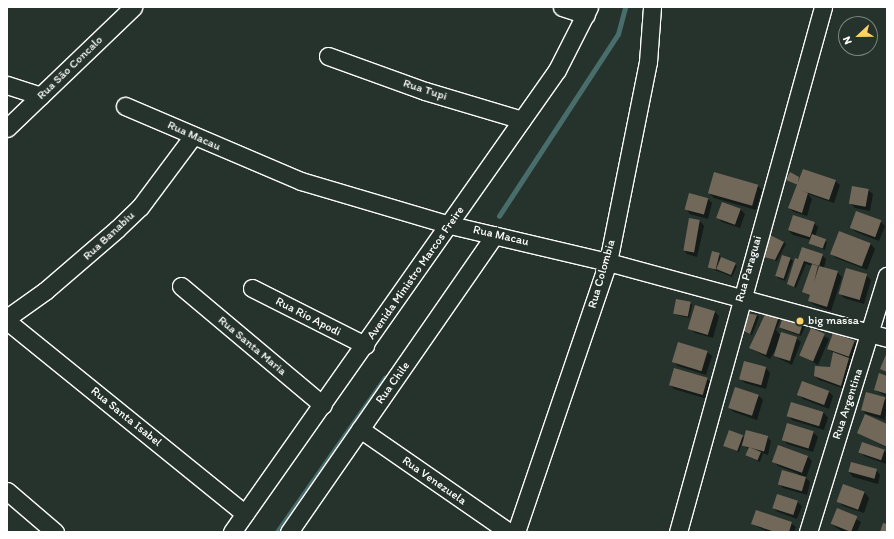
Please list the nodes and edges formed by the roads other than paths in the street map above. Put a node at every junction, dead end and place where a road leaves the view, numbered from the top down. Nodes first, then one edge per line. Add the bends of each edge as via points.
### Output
1 (133, 7) edge
2 (562, 7) edge
3 (652, 7) edge
4 (823, 7) edge
5 (587, 11) edge
6 (328, 56) dead end
7 (7, 85) edge
8 (40, 96) junction
9 (125, 106) dead end
10 (522, 120) junction
11 (7, 128) edge
12 (193, 136) junction
13 (450, 225) junction
14 (495, 235) junction
15 (608, 262) junction
16 (887, 276) edge
17 (181, 286) dead end
18 (252, 288) dead end
19 (741, 297) junction
20 (7, 318) edge
21 (7, 321) edge
22 (871, 334) junction
23 (887, 338) edge
24 (365, 345) junction
25 (323, 405) junction
26 (360, 429) junction
27 (7, 491) edge
28 (245, 514) junction
29 (55, 532) edge
30 (232, 532) edge
31 (290, 532) edge
32 (509, 532) edge
33 (516, 532) edge
34 (678, 532) edge
35 (808, 532) edge

1 - 8 street, Rua São Concalo
2 - 5 street
3 - 15 street, Rua Colombia via 648,62
4 - 19 street, Rua Paraguai
5 - 10 street, Avenida Ministro Marcos Freire via 557,70
6 - 10 street, Rua Tupi via 425,91
7 - 8 street
8 - 11 street, Rua São Concalo
9 - 12 street, Rua Macau
10 - 13 street, Avenida Ministro Marcos Freire
12 - 13 street, Rua Macau via 300,181
12 - 20 street, Rua Banabiu via 140,207 117,230 45,291
13 - 14 street, Rua Macau
13 - 24 street, Avenida Ministro Marcos Freire
14 - 15 street, Rua Macau
14 - 26 street, Rua Chile via 442,315
15 - 19 street, Rua Macau
15 - 33 street, Rua Colombia
16 - 22 street, Rua Argentina
17 - 25 street, Rua Santa Maria
18 - 24 street, Rua Rio Apodi
19 - 22 street, Rua Macau
19 - 34 street, Rua Paraguai
21 - 28 street, Rua Santa Isabel
22 - 23 street, Rua Macau
22 - 35 street, Rua Argentina
24 - 25 street, Avenida Ministro Marcos Freire
25 - 28 street, Avenida Ministro Marcos Freire
26 - 31 street, Rua Chile
26 - 32 street, Rua Venezuela
27 - 29 street
28 - 30 street, Avenida Ministro Marcos Freire

